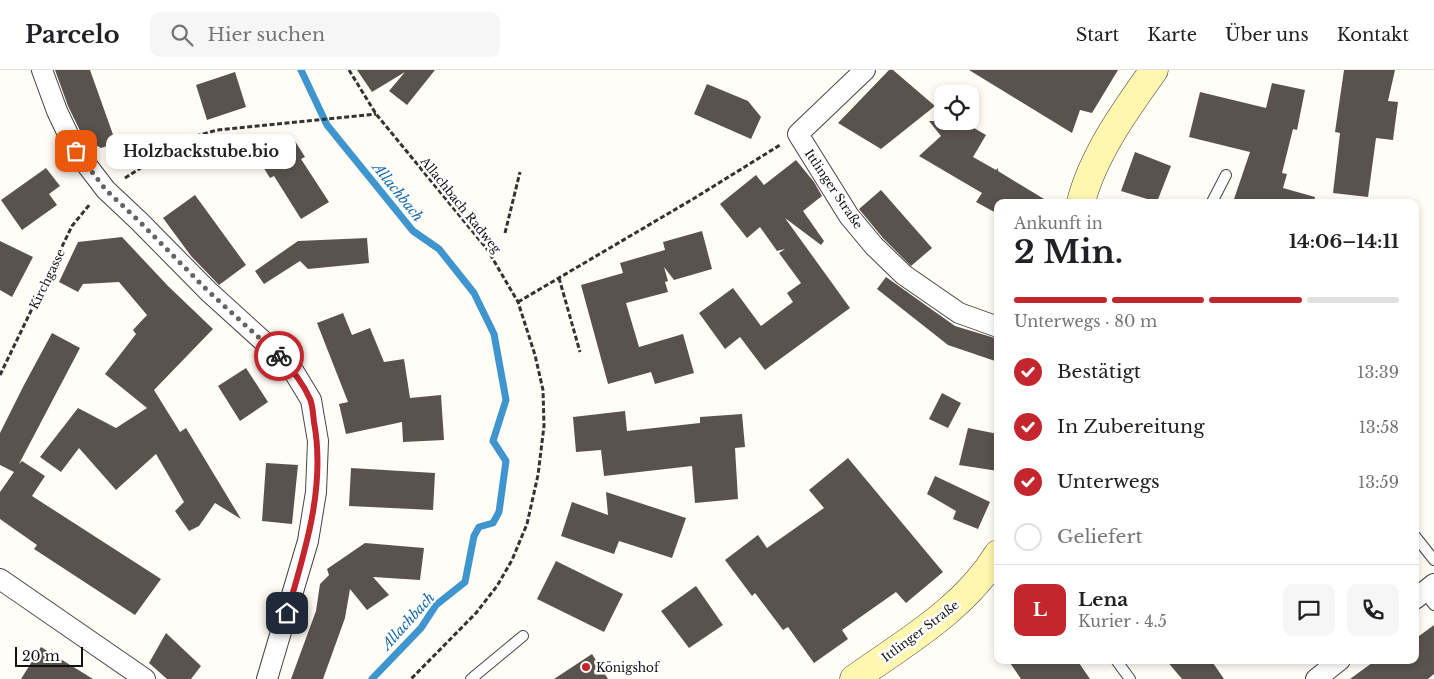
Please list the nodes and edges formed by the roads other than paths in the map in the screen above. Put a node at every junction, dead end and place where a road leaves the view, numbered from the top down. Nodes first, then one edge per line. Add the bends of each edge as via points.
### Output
1 (42, 70) edge
2 (865, 70) edge
3 (1154, 70) edge
4 (1226, 175) dead end
5 (1082, 199) edge
6 (1214, 199) edge
7 (994, 326) edge
8 (1419, 541) edge
9 (994, 560) edge
10 (1434, 560) edge
11 (0, 579) edge
12 (523, 636) dead end
13 (1119, 664) edge
14 (1335, 664) edge
15 (145, 679) edge
16 (267, 679) edge
17 (471, 679) edge
18 (854, 679) edge
19 (1130, 679) edge
20 (1316, 679) edge

1 - 16 street via 76,151 106,190 284,361 311,400 318,441 316,492 308,541
2 - 7 street, Ittlinger Straße via 798,134 849,216 880,252 904,275 959,313
3 - 5 street via 1101,152
4 - 6 lane
8 - 10 lane
9 - 18 street, Ittlinger Straße via 959,602
11 - 15 street
12 - 17 lane
13 - 19 lane
14 - 20 street

